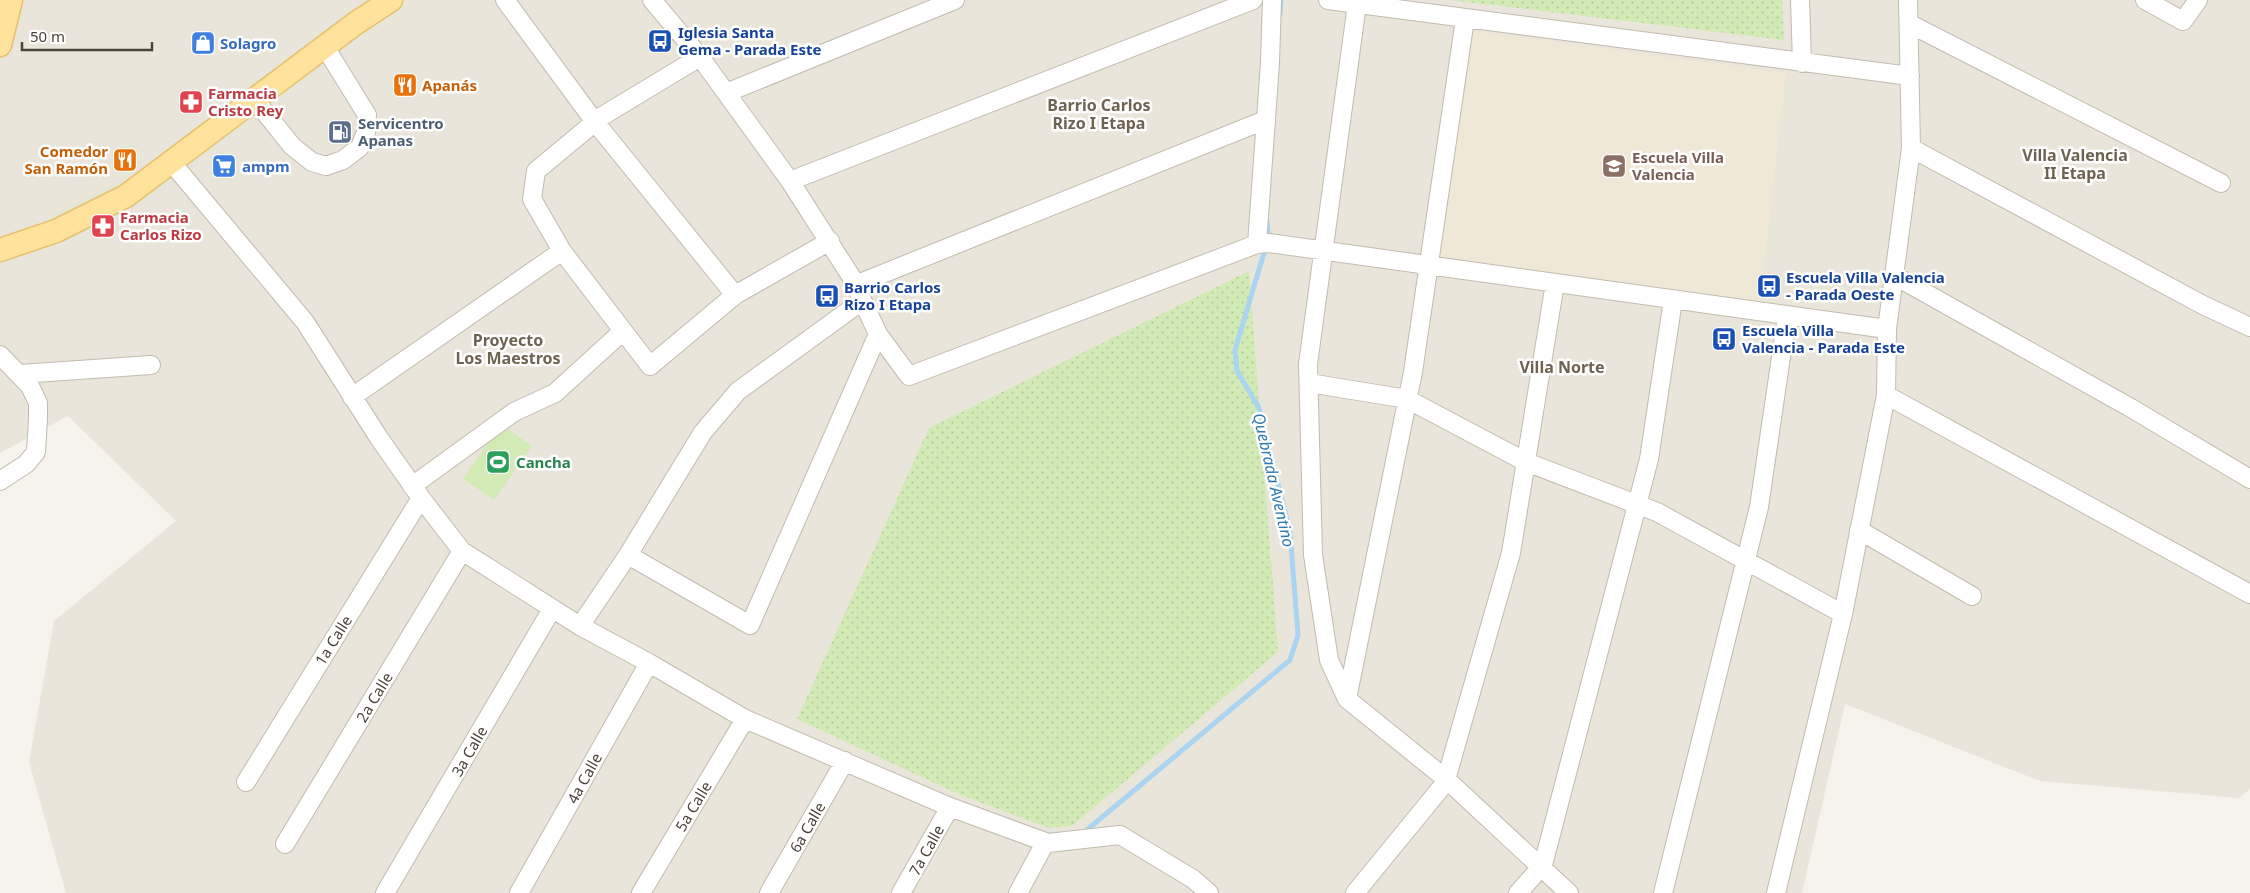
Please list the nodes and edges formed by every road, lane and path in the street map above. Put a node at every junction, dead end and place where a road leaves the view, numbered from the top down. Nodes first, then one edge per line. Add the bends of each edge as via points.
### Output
1 (11, 0) edge
2 (391, 0) edge
3 (505, 0) edge
4 (652, 0) edge
5 (955, 0) edge
6 (1253, 0) edge
7 (1272, 0) edge
8 (1328, 0) edge
9 (1800, 0) edge
10 (1908, 0) edge
11 (2145, 0) edge
12 (2198, 0) edge
13 (1357, 4) junction
14 (1465, 18) junction
15 (1910, 24) junction
16 (0, 45) edge
17 (325, 47) junction
18 (700, 57) junction
19 (1802, 63) junction
20 (1910, 76) junction
21 (726, 93) junction
22 (255, 100) junction
23 (1265, 120) junction
24 (594, 122) junction
25 (1910, 148) junction
26 (172, 163) junction
27 (790, 181) junction
28 (2221, 183) dead end
29 (830, 241) junction
30 (1258, 244) junction
31 (0, 250) edge
32 (562, 251) junction
33 (1324, 251) junction
34 (1428, 266) junction
35 (1895, 276) junction
36 (1555, 283) junction
37 (859, 293) junction
38 (735, 296) junction
39 (1673, 300) junction
40 (1787, 316) junction
41 (2250, 327) edge
42 (1887, 329) junction
43 (623, 331) junction
44 (878, 334) junction
45 (0, 355) edge
46 (151, 365) dead end
47 (20, 374) junction
48 (1308, 384) junction
49 (1886, 395) junction
50 (352, 397) junction
51 (1407, 399) junction
52 (1526, 462) junction
53 (2250, 479) edge
54 (0, 481) edge
55 (416, 492) junction
56 (1637, 505) junction
57 (1859, 530) junction
58 (462, 551) junction
59 (628, 555) junction
60 (1746, 561) junction
61 (2250, 594) edge
62 (1972, 596) dead end
63 (552, 609) junction
64 (1843, 614) junction
65 (580, 626) junction
66 (649, 662) junction
67 (1347, 699) junction
68 (745, 718) junction
69 (844, 761) junction
70 (1446, 778) junction
71 (246, 782) dead end
72 (950, 807) junction
73 (1048, 843) junction
74 (285, 844) dead end
75 (1541, 867) junction
76 (386, 893) edge
77 (520, 893) edge
78 (640, 893) edge
79 (769, 893) edge
80 (901, 893) edge
81 (1018, 893) edge
82 (1209, 893) edge
83 (1355, 893) edge
84 (1518, 893) edge
85 (1569, 893) edge
86 (1663, 893) edge
87 (1776, 893) edge

1 - 16 main road
2 - 17 main road
3 - 24 street
4 - 18 street
5 - 21 street
6 - 27 street
7 - 23 street
8 - 13 street
9 - 19 street
10 - 15 street
11 - 12 street via 2183,21
13 - 14 street
13 - 33 street
14 - 19 street
14 - 34 street
15 - 20 street
15 - 28 street
17 - 22 main road
17 - 22 street via 367,115 366,132 360,147 343,160 326,166 312,162 292,146
18 - 21 street
18 - 24 street
19 - 20 street
20 - 25 street
21 - 27 street
22 - 26 main road
23 - 30 street
23 - 37 street
24 - 32 street via 536,171 532,199
24 - 38 street
25 - 35 street
25 - 41 street
26 - 31 main road via 118,200 56,231
26 - 50 street via 305,322
27 - 29 street
29 - 37 street
29 - 38 street
30 - 33 street
30 - 44 street via 909,376
32 - 43 street
32 - 50 street
33 - 34 street
33 - 48 street
34 - 36 street
34 - 51 street
35 - 42 street
35 - 53 street via 2131,408
36 - 39 street
36 - 52 street
37 - 44 street
37 - 59 street via 738,392 703,432
38 - 43 street via 650,366
39 - 40 street
39 - 56 street via 1649,459
40 - 42 street
40 - 60 street via 1759,507
42 - 49 street
43 - 55 street via 555,392 514,412
44 - 59 street via 750,625
45 - 47 street
46 - 47 street
47 - 54 street via 38,403 36,452 26,464
48 - 51 street
48 - 67 street via 1313,554 1329,660
49 - 57 street
49 - 61 street
50 - 55 street
51 - 52 street
51 - 67 street
52 - 56 street
52 - 70 street via 1511,553
55 - 58 street
55 - 71 street, 1a Calle
56 - 60 street via 1658,512
56 - 75 street
57 - 62 street
57 - 64 street
58 - 63 street
58 - 74 street, 2a Calle
59 - 65 street
60 - 64 street
60 - 86 street
63 - 65 street
63 - 76 street, 3a Calle
64 - 87 street
65 - 66 street
66 - 68 street
66 - 77 street, 4a Calle
67 - 70 street
68 - 69 street
68 - 78 street, 5a Calle
69 - 72 street
69 - 79 street, 6a Calle
70 - 75 street
70 - 83 street
72 - 73 street
72 - 80 street, 7a Calle
73 - 81 street via 1045,843
73 - 82 street via 1120,835 1193,879
75 - 84 street
75 - 85 street

